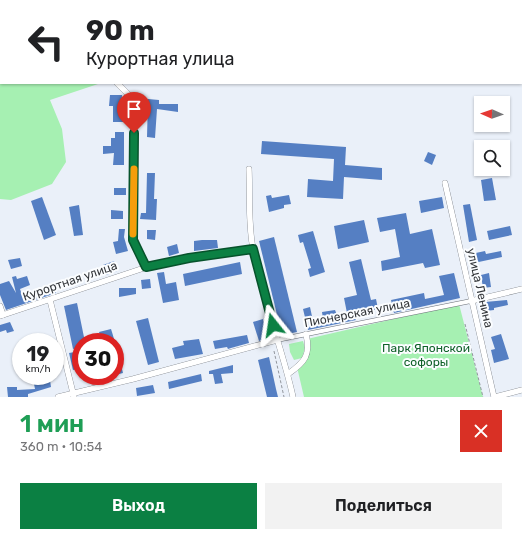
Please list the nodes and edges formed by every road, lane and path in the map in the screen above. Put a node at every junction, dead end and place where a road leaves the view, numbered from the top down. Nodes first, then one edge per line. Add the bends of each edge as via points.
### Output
1 (118, 84) edge
2 (248, 169) dead end
3 (445, 183) dead end
4 (253, 249) junction
5 (146, 267) junction
6 (522, 289) edge
7 (50, 300) junction
8 (471, 302) junction
9 (0, 306) edge
10 (1, 315) edge
11 (465, 324) dead end
12 (306, 334) junction
13 (277, 340) junction
14 (274, 351) dead end
15 (288, 374) junction
16 (522, 390) edge
17 (73, 395) edge
18 (58, 397) edge
19 (284, 397) edge
20 (293, 397) edge
21 (483, 397) edge
22 (495, 397) edge

1 - 5 street via 128,94 134,133 133,240
2 - 4 street
3 - 8 street, улица Ленина
4 - 5 street, Курортная улица
4 - 13 street
5 - 7 street, Курортная улица
6 - 8 street, Пионерская улица
7 - 10 street, Курортная улица
7 - 17 street
8 - 12 street, Пионерская улица
8 - 22 street, улица Ленина
9 - 10 street
11 - 21 path
12 - 13 street, Пионерская улица
12 - 15 street via 306,356
13 - 15 street
13 - 17 street, Пионерская улица
14 - 19 path
15 - 20 street
16 - 22 street
17 - 18 street, Пионерская улица

